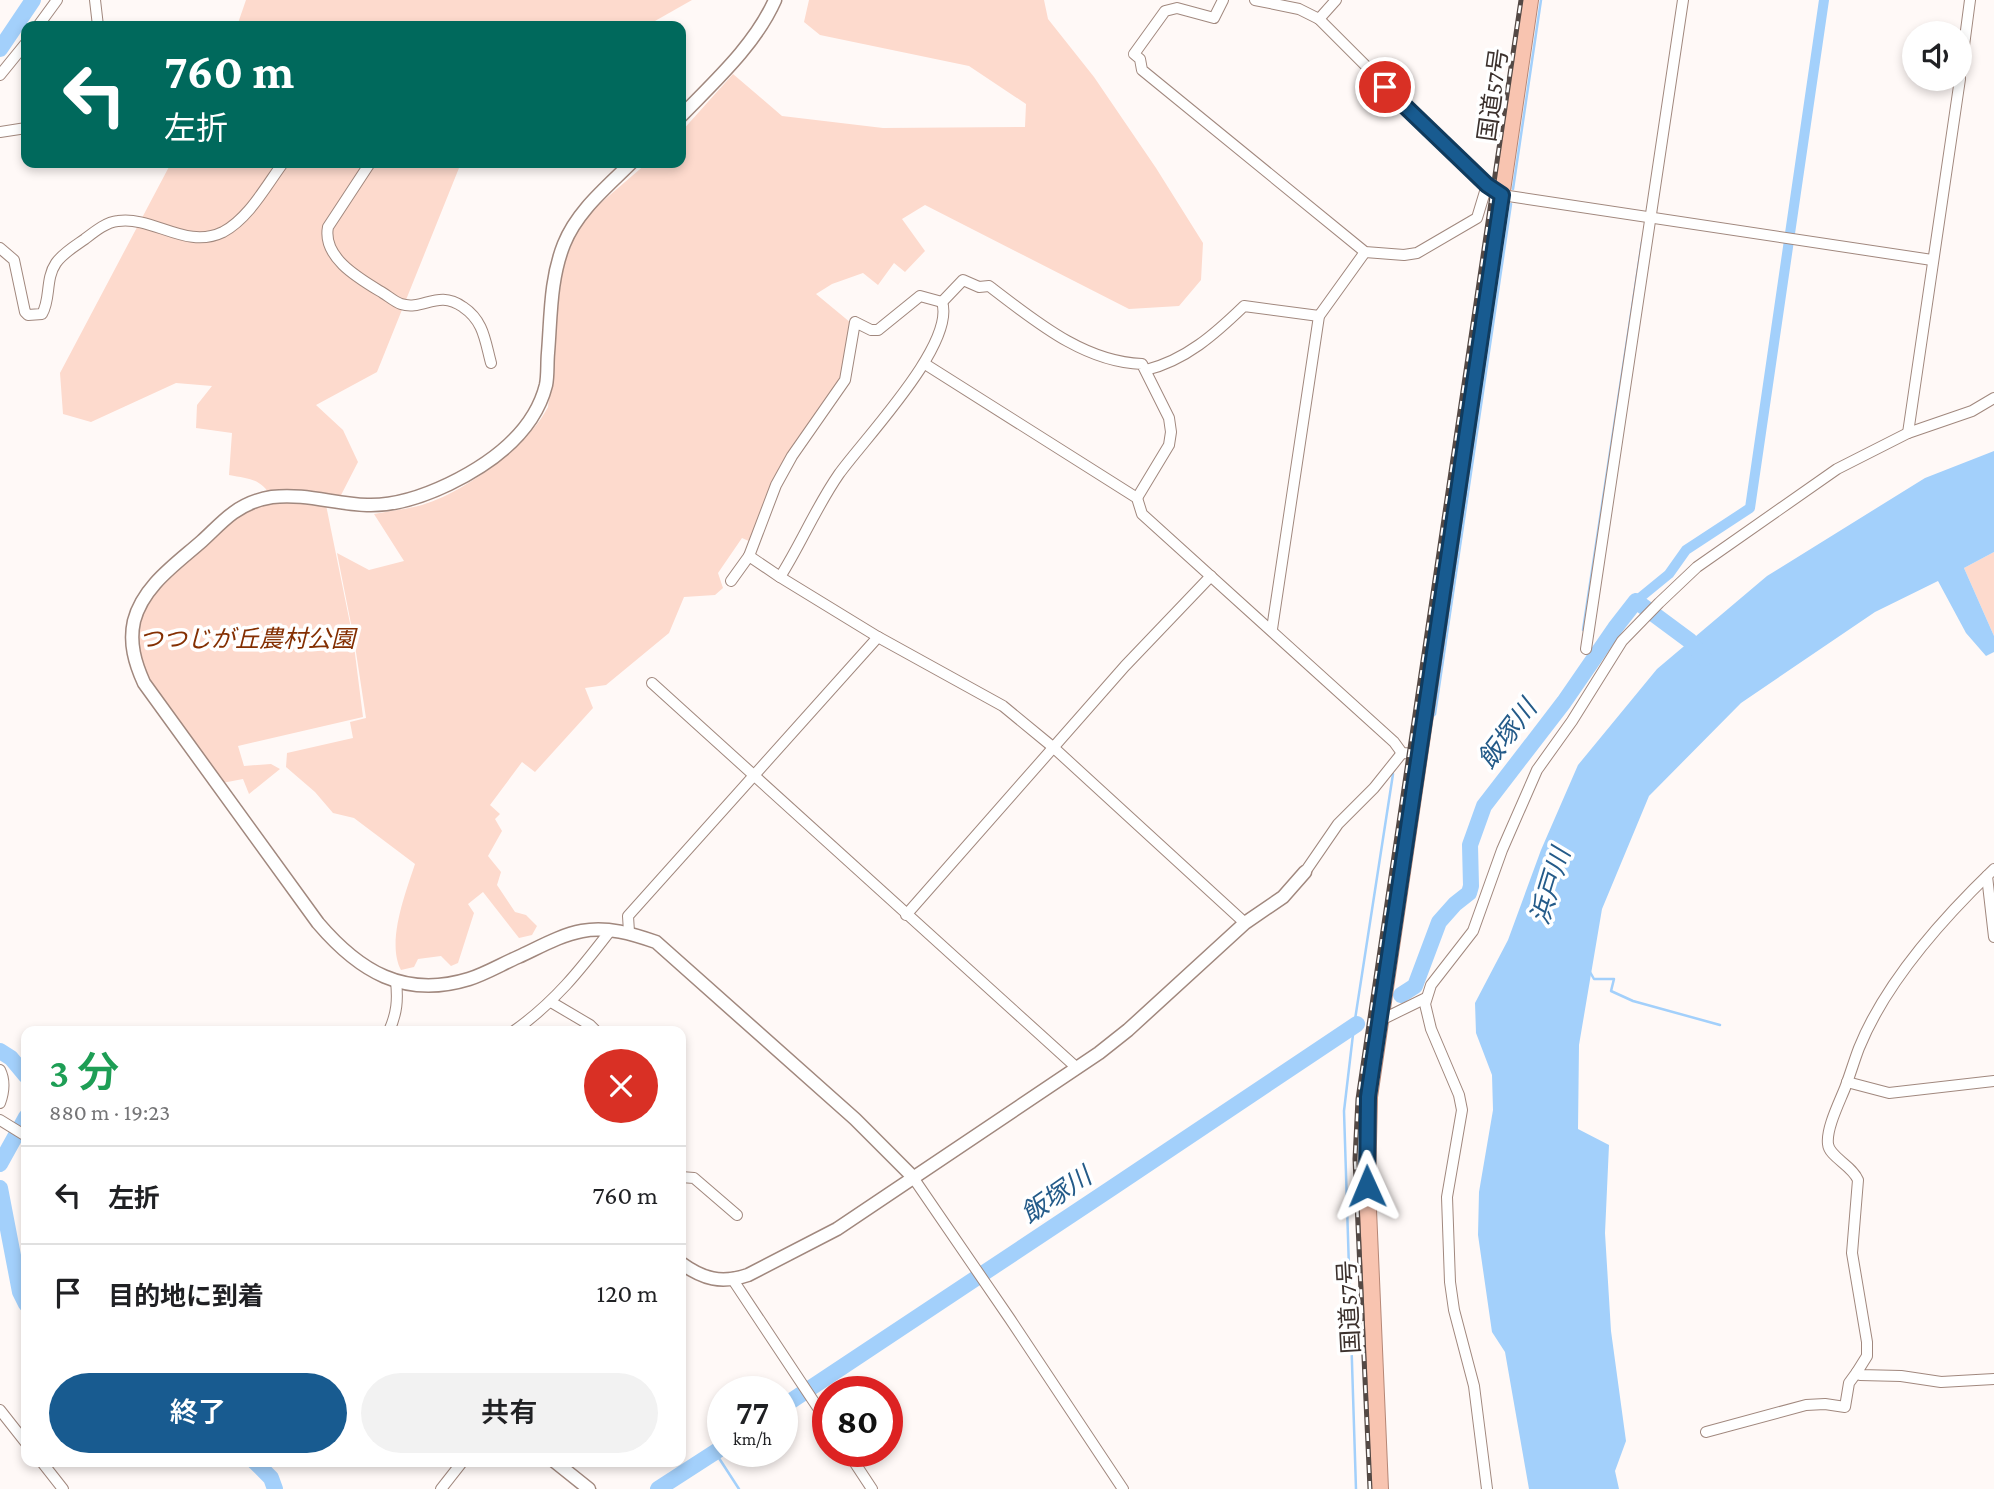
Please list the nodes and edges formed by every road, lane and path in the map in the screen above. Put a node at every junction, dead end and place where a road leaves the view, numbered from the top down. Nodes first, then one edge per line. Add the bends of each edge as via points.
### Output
1 (57, 0) edge
2 (95, 0) edge
3 (775, 0) edge
4 (1223, 0) edge
5 (1255, 0) edge
6 (1336, 0) edge
7 (1530, 0) edge
8 (1683, 0) edge
9 (1970, 0) edge
10 (1319, 19) junction
11 (42, 21) edge
12 (97, 21) edge
13 (1967, 21) edge
14 (21, 49) edge
15 (0, 75) edge
16 (1958, 91) edge
17 (686, 111) edge
18 (21, 129) edge
19 (0, 132) edge
20 (279, 168) edge
21 (367, 168) edge
22 (626, 168) edge
23 (1487, 185) junction
24 (1502, 195) junction
25 (1651, 217) junction
26 (0, 248) edge
27 (1365, 252) junction
28 (1932, 260) junction
29 (942, 302) junction
30 (1319, 316) junction
31 (491, 363) dead end
32 (925, 364) junction
33 (1146, 370) junction
34 (1994, 398) edge
35 (1908, 433) junction
36 (1137, 498) junction
37 (749, 556) junction
38 (1211, 576) junction
39 (780, 577) junction
40 (731, 581) dead end
41 (1272, 629) junction
42 (878, 637) junction
43 (1586, 649) dead end
44 (652, 683) dead end
45 (1054, 748) junction
46 (1402, 753) junction
47 (1419, 754) junction
48 (753, 775) junction
49 (1305, 872) joint
50 (1990, 873) edge
51 (906, 915) junction
52 (1245, 923) junction
53 (610, 930) junction
54 (629, 932) junction
55 (1994, 935) edge
56 (396, 981) junction
57 (1426, 998) junction
58 (551, 1002) junction
59 (1379, 1021) junction
60 (391, 1026) edge
61 (520, 1026) edge
62 (591, 1026) edge
63 (1077, 1068) junction
64 (0, 1070) edge
65 (1994, 1081) edge
66 (1847, 1082) junction
67 (0, 1102) edge
68 (0, 1120) edge
69 (21, 1133) edge
70 (912, 1176) junction
71 (686, 1177) edge
72 (737, 1215) dead end
73 (686, 1266) edge
74 (733, 1280) junction
75 (1857, 1372) junction
76 (1994, 1379) edge
77 (812, 1399) edge
78 (0, 1410) edge
79 (1706, 1432) dead end
80 (21, 1437) edge
81 (46, 1467) edge
82 (458, 1467) edge
83 (562, 1467) edge
84 (858, 1467) edge
85 (63, 1489) edge
86 (441, 1489) edge
87 (589, 1489) edge
88 (872, 1489) edge
89 (1123, 1489) edge
90 (1380, 1489) edge
91 (1487, 1489) edge

1 - 11 street
2 - 12 street
3 - 17 street via 732,63
4 - 27 street via 1214,19 1177,8 1165,11 1134,54 1142,71
5 - 10 street via 1298,9
6 - 10 street
7 - 24 highway, 国道57号
8 - 25 street
9 - 13 street
10 - 23 street
14 - 15 street
16 - 28 street
18 - 19 street
20 - 26 street via 241,219 220,233 193,237 117,220 99,228 56,263 42,314 28,316 25,312 14,260
21 - 31 street via 328,227 328,243 358,278 401,304 438,299 462,306 478,320
22 - 56 street via 578,217 564,242 551,295 546,384 536,411 503,450 449,484 412,499 369,505 299,496 253,502 164,574 134,621 133,652 144,683 216,784 335,943 351,958
23 - 24 street
23 - 27 street via 1477,218 1427,248 1404,255
24 - 25 street
24 - 47 highway, 国道57号
25 - 28 street
25 - 43 street
27 - 30 street
28 - 35 street
29 - 32 street via 945,311
29 - 33 street via 963,280 989,286 1084,351 1112,361 1142,364
29 - 37 street via 920,296 878,330 855,322 845,380 792,456
30 - 33 street via 1244,306 1195,349 1167,365
30 - 41 street
32 - 36 street
32 - 39 street via 839,474
33 - 36 street via 1171,432 1169,445
34 - 35 street via 1972,411
35 - 57 street via 1837,469 1697,567 1622,641 1537,770 1473,931
36 - 38 street via 1142,514
37 - 39 street
37 - 40 street
38 - 41 street
38 - 45 street
39 - 42 street
41 - 46 street
42 - 45 street via 1003,706
42 - 48 street
44 - 48 street
45 - 51 street
45 - 52 street
46 - 47 street
46 - 49 street via 1338,824
47 - 59 highway, 国道57号
48 - 51 street
48 - 54 street via 628,916
49 - 52 street via 1283,897
50 - 55 street
50 - 66 street via 1941,924 1894,984 1859,1047
51 - 63 street
52 - 63 street via 1128,1030
53 - 54 street
53 - 56 street via 570,934 470,979 441,986
53 - 58 street
54 - 70 street via 656,942 673,956
56 - 60 street via 398,1001
57 - 59 street
57 - 91 street via 1431,1029 1462,1110 1447,1197 1450,1282 1474,1386
58 - 61 street
58 - 62 street
59 - 90 highway, 国道57号 via 1366,1140
63 - 70 street
64 - 67 street via 4,1094
65 - 66 street via 1889,1093
66 - 75 street via 1828,1146 1858,1180 1852,1253 1867,1356
68 - 69 street
70 - 74 street via 837,1229
70 - 89 street
71 - 72 street via 694,1178
73 - 74 street via 701,1277
74 - 77 street
75 - 76 street via 1941,1381
75 - 79 street via 1849,1383 1845,1408 1806,1405
78 - 80 street
81 - 85 street
82 - 86 street
83 - 87 street
84 - 88 street

